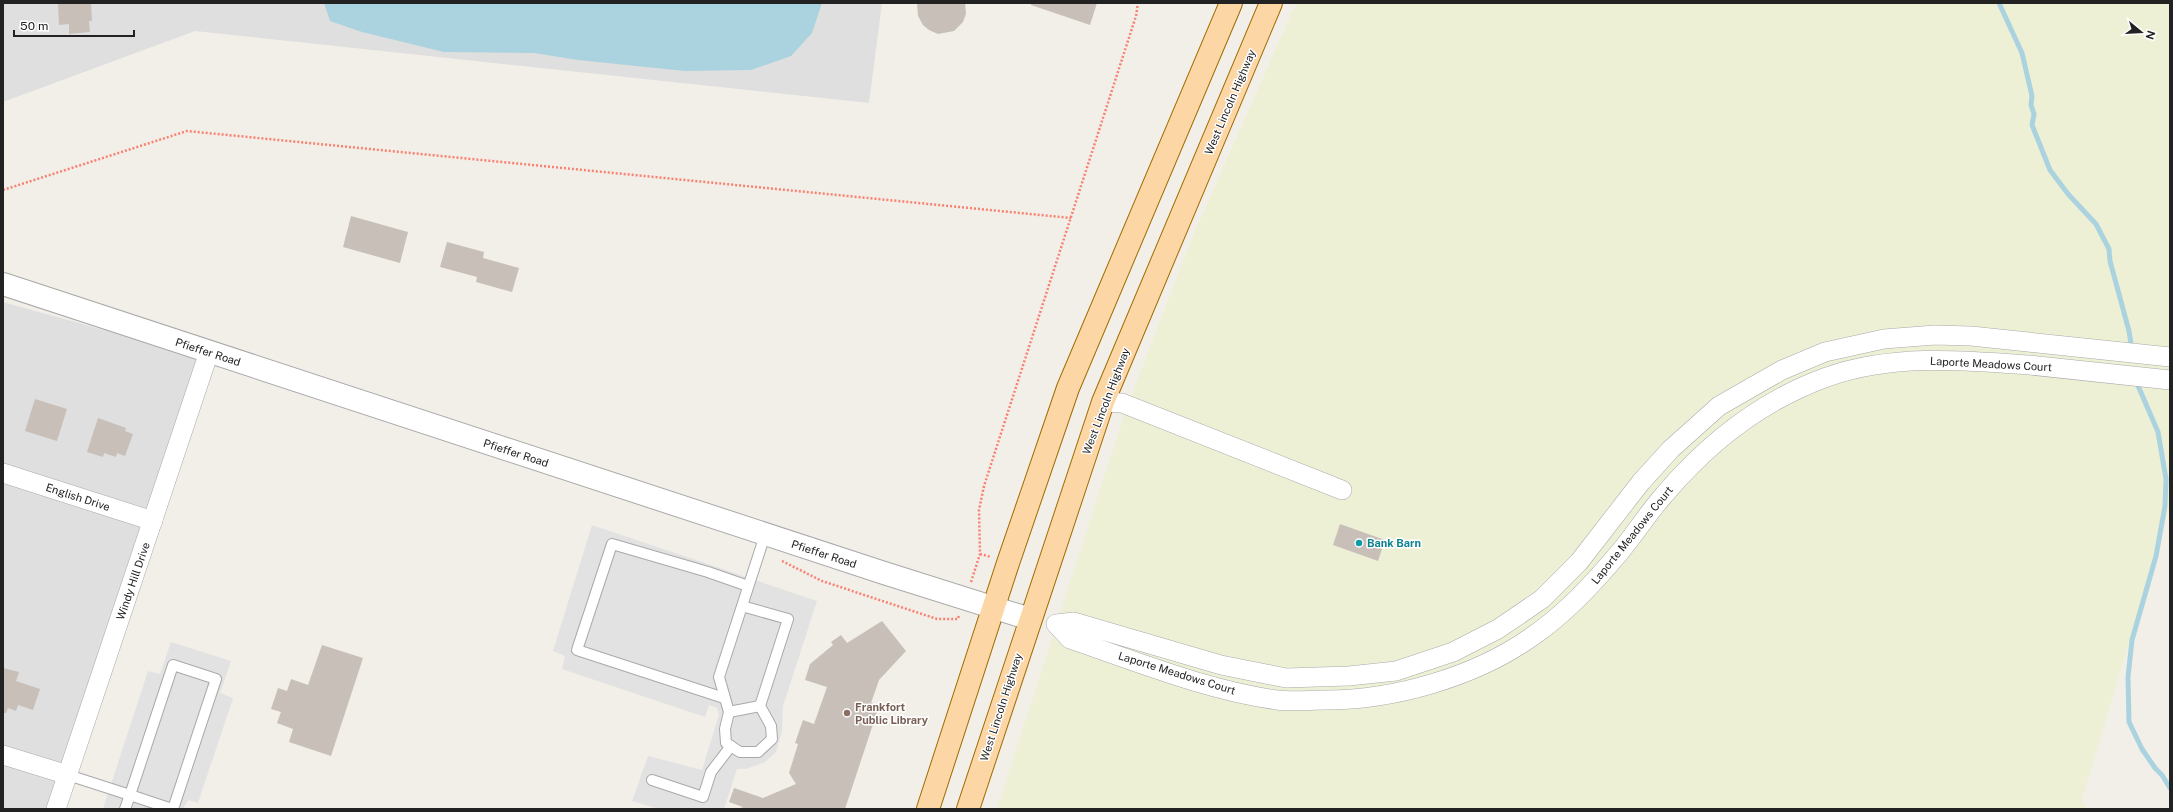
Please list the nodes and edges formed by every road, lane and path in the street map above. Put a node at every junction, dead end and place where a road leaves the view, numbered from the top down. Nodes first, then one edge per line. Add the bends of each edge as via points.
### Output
1 (1138, 3) edge
2 (1231, 3) edge
3 (1271, 3) edge
4 (3, 190) edge
5 (1071, 218) junction
6 (3, 284) edge
7 (209, 352) junction
8 (2170, 357) edge
9 (2170, 380) edge
10 (1103, 402) junction
11 (3, 473) edge
12 (1342, 490) dead end
13 (153, 521) junction
14 (763, 543) junction
15 (980, 554) dead end
16 (748, 586) junction
17 (742, 606) junction
18 (994, 608) junction
19 (958, 619) dead end
20 (1030, 619) junction
21 (1056, 624) junction
22 (724, 698) junction
23 (760, 706) junction
24 (729, 712) junction
25 (731, 746) junction
26 (3, 754) edge
27 (68, 775) junction
28 (652, 780) dead end
29 (130, 795) junction
30 (56, 809) edge
31 (125, 809) edge
32 (172, 809) edge
33 (928, 809) edge
34 (968, 809) edge

1 - 5 path
2 - 18 main road via 1068,388
3 - 10 main road, West Lincoln Highway
4 - 5 path via 187,131
5 - 15 path via 984,486 979,510
6 - 7 street, Pfieffer Road
7 - 13 street, Windy Hill Drive
7 - 14 street, Pfieffer Road
8 - 21 street, Laporte Meadows Court via 1971,336 1935,335 1884,339 1825,352 1782,370 1719,406 1671,449 1641,482 1579,562 1542,599 1498,629 1453,652 1396,671 1349,676 1286,678 1221,665 1074,622
9 - 21 street, Laporte Meadows Court via 1990,362 1935,360 1880,364 1828,377 1772,404 1732,428 1703,452 1663,496 1598,578 1567,609 1528,640 1490,661 1444,681 1390,695 1357,700 1280,701 1221,689 1070,640
10 - 12 street via 1122,403
10 - 20 main road, West Lincoln Highway
11 - 13 street, English Drive
13 - 27 street, Windy Hill Drive
14 - 16 lane
14 - 18 street, Pfieffer Road
14 - 19 path via 822,581 937,619
16 - 17 lane
16 - 22 lane via 612,544 578,650
17 - 22 lane via 719,677
17 - 23 lane via 788,619
18 - 20 street, Pfieffer Road
18 - 33 main road
20 - 21 street, Laporte Meadows Court
20 - 34 main road, West Lincoln Highway
22 - 24 lane
23 - 24 lane
23 - 25 lane via 771,726 772,739 758,752 740,752
24 - 25 lane via 725,729 726,743
25 - 28 lane via 711,772 703,797
26 - 27 street
27 - 29 lane
27 - 30 street, Windy Hill Drive
29 - 31 lane
29 - 32 lane
29 - 32 lane via 173,665 216,679

